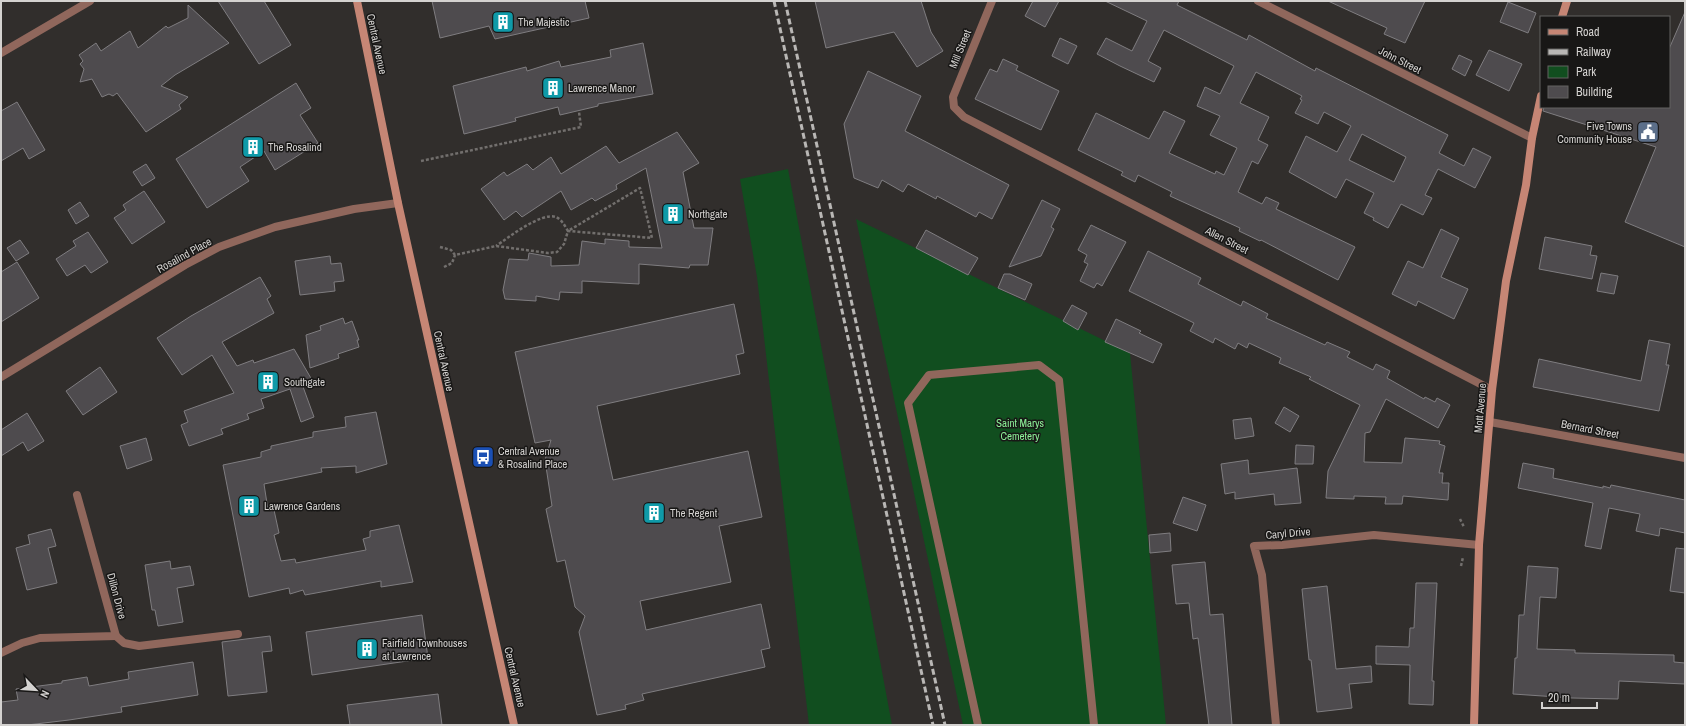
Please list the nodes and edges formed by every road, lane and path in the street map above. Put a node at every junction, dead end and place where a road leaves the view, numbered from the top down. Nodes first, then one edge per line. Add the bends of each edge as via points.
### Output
1 (90, 1) edge
2 (356, 1) edge
3 (992, 1) edge
4 (1258, 1) edge
5 (1567, 1) edge
6 (1562, 16) edge
7 (1, 53) edge
8 (1540, 101) edge
9 (954, 107) joint
10 (579, 112) dead end
11 (1532, 138) junction
12 (421, 161) dead end
13 (398, 203) junction
14 (568, 231) junction
15 (496, 246) junction
16 (440, 247) dead end
17 (454, 255) junction
18 (444, 267) dead end
19 (1, 377) edge
20 (1492, 390) junction
21 (1490, 422) junction
22 (1685, 458) edge
23 (77, 494) dead end
24 (1460, 519) dead end
25 (1464, 527) dead end
26 (1479, 545) junction
27 (1463, 557) dead end
28 (1461, 566) dead end
29 (238, 634) dead end
30 (116, 636) junction
31 (1, 653) edge
32 (514, 725) edge
33 (978, 725) edge
34 (1094, 725) edge
35 (1276, 725) edge
36 (1474, 725) edge

1 - 7 street
2 - 13 street, Central Avenue
3 - 9 street, Mill Street via 953,97
4 - 11 street, John Street
5 - 6 street
8 - 11 street, Mott Avenue
9 - 20 street, Allen Street via 964,117
10 - 12 path via 581,127
11 - 20 street, Mott Avenue via 1526,184 1506,281
13 - 19 street, Rosalind Place via 354,209 275,227 219,247
13 - 32 street, Central Avenue
14 - 14 path via 652,238 640,188
14 - 15 path via 564,244 557,252
14 - 15 path via 563,222 545,217
15 - 17 path
16 - 17 path via 451,250
17 - 18 path via 452,263
20 - 21 street, Mott Avenue
21 - 22 street, Bernard Street
21 - 26 street, Mott Avenue
23 - 30 street, Dillon Drive
24 - 25 path
26 - 35 street, Caryl Drive via 1374,535 1254,546 1262,575
26 - 36 street, Mott Avenue
27 - 28 path
29 - 30 street via 139,646 124,644
30 - 31 street, Dillon Drive via 40,638
33 - 34 street via 908,403 929,376 1039,365 1059,380

